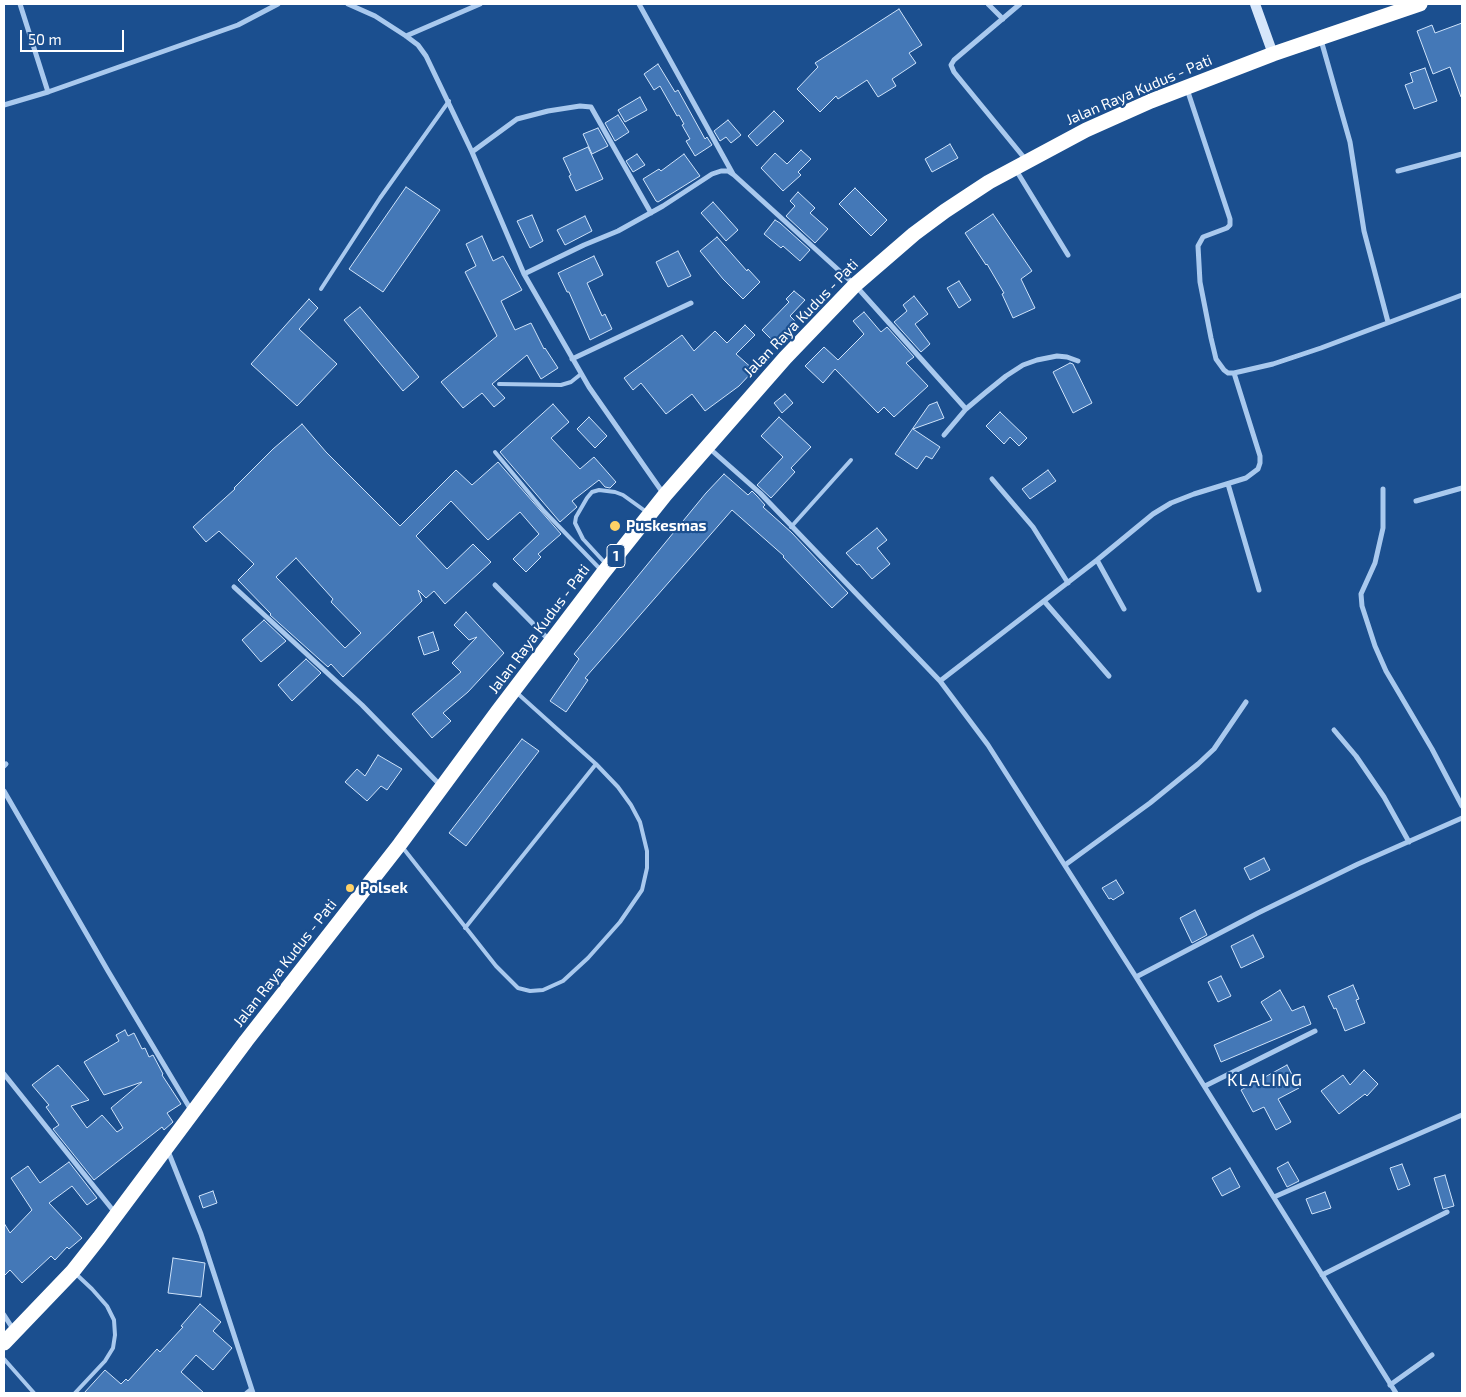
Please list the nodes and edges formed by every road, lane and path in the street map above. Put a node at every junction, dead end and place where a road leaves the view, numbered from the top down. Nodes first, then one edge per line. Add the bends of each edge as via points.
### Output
1 (20, 4) edge
2 (278, 4) edge
3 (348, 4) edge
4 (480, 4) edge
5 (639, 4) edge
6 (988, 4) edge
7 (1020, 4) edge
8 (1254, 4) edge
9 (1420, 4) edge
10 (1003, 19) junction
11 (406, 36) junction
12 (1320, 38) junction
13 (1273, 54) junction
14 (1186, 88) junction
15 (48, 92) junction
16 (449, 101) junction
17 (4, 105) edge
18 (472, 152) junction
19 (1462, 154) edge
20 (1021, 164) junction
21 (1398, 171) dead end
22 (734, 175) junction
23 (651, 213) junction
24 (1068, 255) dead end
25 (524, 274) junction
26 (855, 285) junction
27 (321, 289) dead end
28 (1462, 295) edge
29 (691, 303) dead end
30 (1388, 322) junction
31 (572, 359) junction
32 (1078, 361) dead end
33 (1234, 373) junction
34 (581, 374) junction
35 (499, 384) dead end
36 (966, 409) junction
37 (944, 435) dead end
38 (706, 446) junction
39 (495, 452) dead end
40 (851, 460) dead end
41 (992, 479) dead end
42 (1228, 484) junction
43 (1462, 488) edge
44 (1383, 490) dead end
45 (665, 495) junction
46 (1416, 501) dead end
47 (649, 514) junction
48 (791, 527) junction
49 (1097, 560) junction
50 (606, 569) junction
51 (1068, 583) junction
52 (495, 584) dead end
53 (234, 588) dead end
54 (1259, 590) dead end
55 (1044, 601) junction
56 (1124, 609) dead end
57 (551, 642) junction
58 (1110, 676) dead end
59 (940, 681) junction
60 (514, 690) junction
61 (1246, 702) dead end
62 (1334, 730) dead end
63 (596, 764) junction
64 (442, 786) junction
65 (4, 791) edge
66 (1462, 806) edge
67 (1462, 818) edge
68 (1408, 842) junction
69 (400, 844) junction
70 (1065, 865) junction
71 (465, 928) junction
72 (1136, 977) junction
73 (1314, 1031) dead end
74 (4, 1074) edge
75 (1205, 1086) junction
76 (193, 1113) junction
77 (1462, 1115) edge
78 (167, 1148) junction
79 (1274, 1197) junction
80 (1447, 1212) dead end
81 (116, 1214) junction
82 (73, 1271) junction
83 (1322, 1275) junction
84 (4, 1315) edge
85 (15, 1332) junction
86 (4, 1343) edge
87 (1432, 1355) dead end
88 (4, 1359) edge
89 (1390, 1385) junction
90 (252, 1391) edge
91 (34, 1393) edge
92 (75, 1393) edge
93 (246, 1393) edge
94 (1396, 1393) edge

1 - 15 street
2 - 15 street via 238,25
3 - 11 street via 375,16
4 - 11 street
5 - 22 street
6 - 10 street
7 - 10 street
8 - 13 main road
9 - 12 highway, Jalan Raya Kudus - Pati / 1
10 - 20 street via 951,65
11 - 16 street via 426,56
12 - 13 highway, Jalan Raya Kudus - Pati / 1
12 - 30 street via 1350,142 1364,231
13 - 14 highway, Jalan Raya Kudus - Pati / 1
14 - 20 highway, Jalan Raya Kudus - Pati / 1 via 1086,130
14 - 33 street via 1230,219 1227,228 1202,237 1198,251 1200,282 1214,352 1221,368
15 - 17 street
16 - 18 street
16 - 27 lane
18 - 23 street via 517,120 548,111 591,107
18 - 25 street
19 - 21 street
20 - 24 street
20 - 26 highway, Jalan Raya Kudus - Pati / 1 via 914,234
22 - 23 street via 725,170 718,171
22 - 26 street
23 - 25 street
25 - 31 street
26 - 36 street
26 - 38 highway, Jalan Raya Kudus - Pati / 1 via 784,358
28 - 30 street
29 - 31 street
30 - 33 street via 1273,364
31 - 34 street
32 - 36 street via 1057,356 1024,365
33 - 42 street via 1260,463 1252,474
34 - 35 lane via 561,385
34 - 45 street
36 - 37 street
38 - 45 highway, Jalan Raya Kudus - Pati / 1
38 - 48 street via 760,493
39 - 50 lane via 544,512
40 - 48 lane
41 - 51 street via 1033,527
42 - 49 street via 1171,503
42 - 54 street
43 - 46 street
44 - 66 street via 1383,528 1375,563 1361,594 1362,606 1386,671
45 - 47 highway, Jalan Raya Kudus - Pati / 1
47 - 50 highway, Jalan Raya Kudus - Pati / 1
47 - 50 lane via 616,492 599,490 587,498 575,518 576,527
48 - 59 street
49 - 51 street
49 - 56 street
50 - 57 highway, Jalan Raya Kudus - Pati / 1
51 - 55 street
52 - 57 street
53 - 64 street via 362,705
55 - 58 street
55 - 59 street
57 - 60 highway, Jalan Raya Kudus - Pati / 1
59 - 70 street via 988,745
60 - 63 lane
60 - 64 highway, Jalan Raya Kudus - Pati / 1
61 - 70 street via 1214,750
62 - 68 street via 1384,797
63 - 71 lane
63 - 71 lane via 631,805 640,822 647,851 642,890 620,922 562,981 530,992 509,981
64 - 69 highway, Jalan Raya Kudus - Pati / 1
65 - 76 street
67 - 68 street
68 - 72 street via 1266,909
69 - 71 lane
69 - 76 highway, Jalan Raya Kudus - Pati / 1
70 - 72 street
72 - 75 street
73 - 75 street
74 - 81 street
75 - 79 street
76 - 78 highway, Jalan Raya Kudus - Pati / 1
77 - 79 street
78 - 81 highway, Jalan Raya Kudus - Pati / 1
78 - 90 street via 201,1234
79 - 83 street
80 - 83 street
81 - 82 highway, Jalan Raya Kudus - Pati / 1
82 - 85 highway, Jalan Raya Kudus - Pati / 1
82 - 92 lane via 107,1306 114,1320 115,1335 113,1348 105,1361
83 - 89 street
84 - 85 street
85 - 86 highway, Jalan Raya Kudus - Pati / 1
87 - 89 street
88 - 91 lane
89 - 94 street
90 - 93 lane

